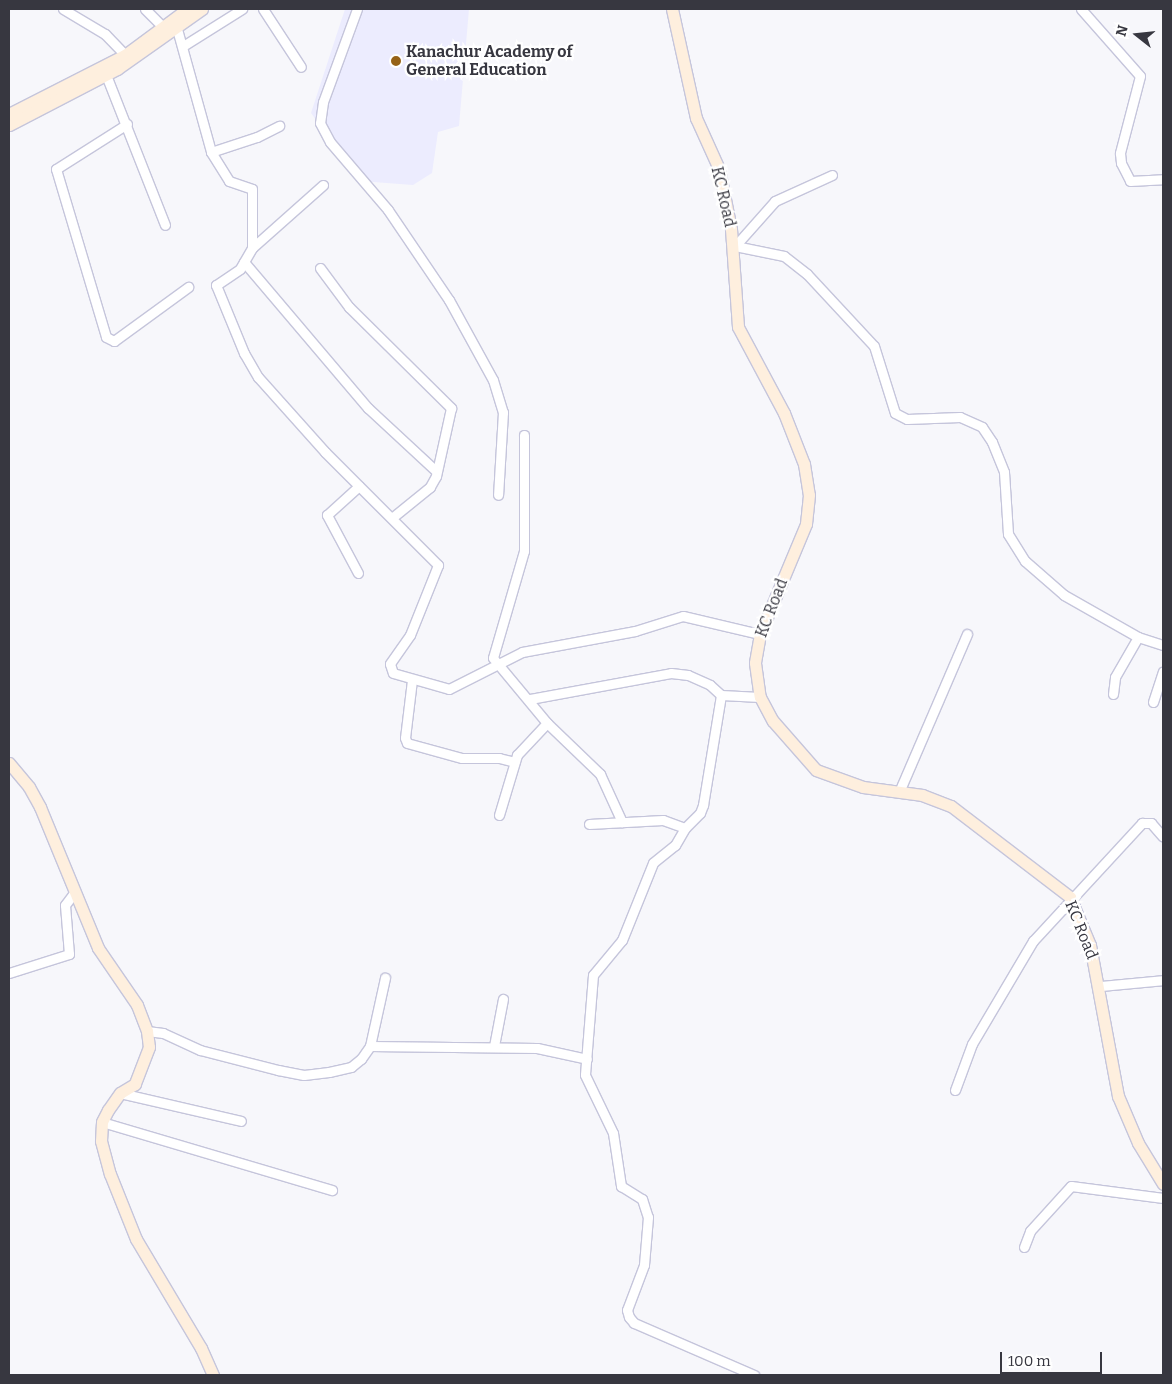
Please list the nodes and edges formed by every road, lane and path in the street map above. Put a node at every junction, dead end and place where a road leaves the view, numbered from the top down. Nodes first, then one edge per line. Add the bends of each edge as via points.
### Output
1 (63, 9) edge
2 (145, 9) edge
3 (242, 9) edge
4 (263, 9) edge
5 (357, 9) edge
6 (672, 9) edge
7 (1081, 9) edge
8 (194, 10) edge
9 (164, 28) junction
10 (177, 29) junction
11 (183, 46) junction
12 (125, 55) junction
13 (301, 67) dead end
14 (106, 75) junction
15 (9, 114) edge
16 (9, 124) edge
17 (127, 124) junction
18 (279, 126) dead end
19 (211, 152) junction
20 (832, 175) dead end
21 (1163, 178) edge
22 (323, 185) dead end
23 (166, 225) dead end
24 (734, 246) junction
25 (252, 248) junction
26 (244, 262) junction
27 (320, 268) dead end
28 (188, 287) dead end
29 (524, 434) dead end
30 (436, 471) junction
31 (359, 486) junction
32 (498, 495) dead end
33 (392, 517) junction
34 (358, 573) dead end
35 (760, 634) junction
36 (967, 634) dead end
37 (1138, 636) junction
38 (1163, 645) edge
39 (497, 664) junction
40 (1163, 672) edge
41 (412, 680) junction
42 (1113, 694) dead end
43 (721, 695) junction
44 (760, 697) junction
45 (530, 699) junction
46 (1153, 702) dead end
47 (547, 723) junction
48 (515, 762) junction
49 (9, 763) edge
50 (899, 792) junction
51 (499, 816) dead end
52 (622, 822) junction
53 (589, 824) dead end
54 (685, 828) junction
55 (1163, 837) edge
56 (74, 893) junction
57 (1070, 897) junction
58 (9, 974) edge
59 (385, 978) dead end
60 (1163, 980) edge
61 (1100, 986) junction
62 (503, 999) dead end
63 (147, 1031) junction
64 (370, 1046) junction
65 (494, 1046) junction
66 (587, 1058) junction
67 (955, 1090) dead end
68 (120, 1093) junction
69 (102, 1122) junction
70 (241, 1122) dead end
71 (1163, 1184) edge
72 (332, 1190) dead end
73 (1163, 1198) edge
74 (1024, 1247) dead end
75 (213, 1375) edge
76 (754, 1375) edge

1 - 12 street via 105,34
2 - 9 street
3 - 11 street
4 - 13 street
5 - 32 street via 323,102 320,122 330,142 388,210 449,300 493,380 503,412
6 - 24 main road, KC Road via 696,118 719,169
7 - 21 street via 1140,76 1120,153 1130,182
8 - 9 main road
8 - 10 main road
9 - 12 main road
10 - 11 street
10 - 14 main road
11 - 19 street
12 - 15 main road
14 - 16 main road
14 - 17 street
17 - 23 street
17 - 28 street via 56,170 106,337 114,341
18 - 19 street
19 - 25 street via 230,181 252,188
20 - 24 street via 775,201
22 - 25 street
24 - 35 main road, KC Road via 738,328 784,413 804,464 809,495 806,524
24 - 37 street via 784,256 807,274 874,346 895,413 907,419 960,417 982,428 992,442 1004,472 1006,516 1014,547 1064,595
25 - 26 street
26 - 30 street via 368,408
26 - 31 street via 240,269 216,285 244,354 264,383
27 - 30 street via 349,307 451,408
29 - 39 street via 524,551 493,658
30 - 33 street via 430,487
31 - 33 street
31 - 34 street via 327,515
33 - 41 street via 438,565 410,635 390,664 393,673
35 - 39 street via 683,616 635,631 522,652
35 - 44 main road, KC Road via 755,663
36 - 50 street
37 - 38 street
37 - 42 street via 1115,677
39 - 41 street via 449,689
39 - 45 street
40 - 46 street
41 - 48 street via 407,743 462,758 499,758
43 - 44 street
43 - 45 street via 703,682 671,673
43 - 54 street via 703,805 700,813
44 - 50 main road, KC Road via 773,721 816,770 863,787
45 - 47 street
47 - 48 street via 525,744
47 - 52 street via 600,774
48 - 51 street
49 - 56 main road via 40,808
50 - 57 main road, KC Road via 922,795 950,806
52 - 53 street
52 - 54 street via 663,820
54 - 66 street via 675,844 653,863 622,940 593,975
55 - 57 street via 1151,823 1142,823
56 - 58 street via 65,905 69,954
56 - 63 main road via 98,948 137,1005
57 - 61 main road, KC Road via 1090,945
57 - 67 street via 1033,940 972,1044
59 - 64 street
60 - 61 street
61 - 71 main road, KC Road via 1118,1096 1138,1143
62 - 65 street
63 - 64 street via 163,1033 200,1050 304,1074 350,1067
63 - 68 main road via 149,1047 135,1084
64 - 65 street
65 - 66 street via 537,1048
66 - 76 street via 586,1076 612,1133 621,1186 642,1199 648,1217 644,1265 627,1310 629,1317 634,1323
68 - 69 main road
68 - 70 street
69 - 72 street
69 - 75 main road via 101,1141 110,1174 136,1239 201,1348
73 - 74 street via 1071,1186 1030,1231

